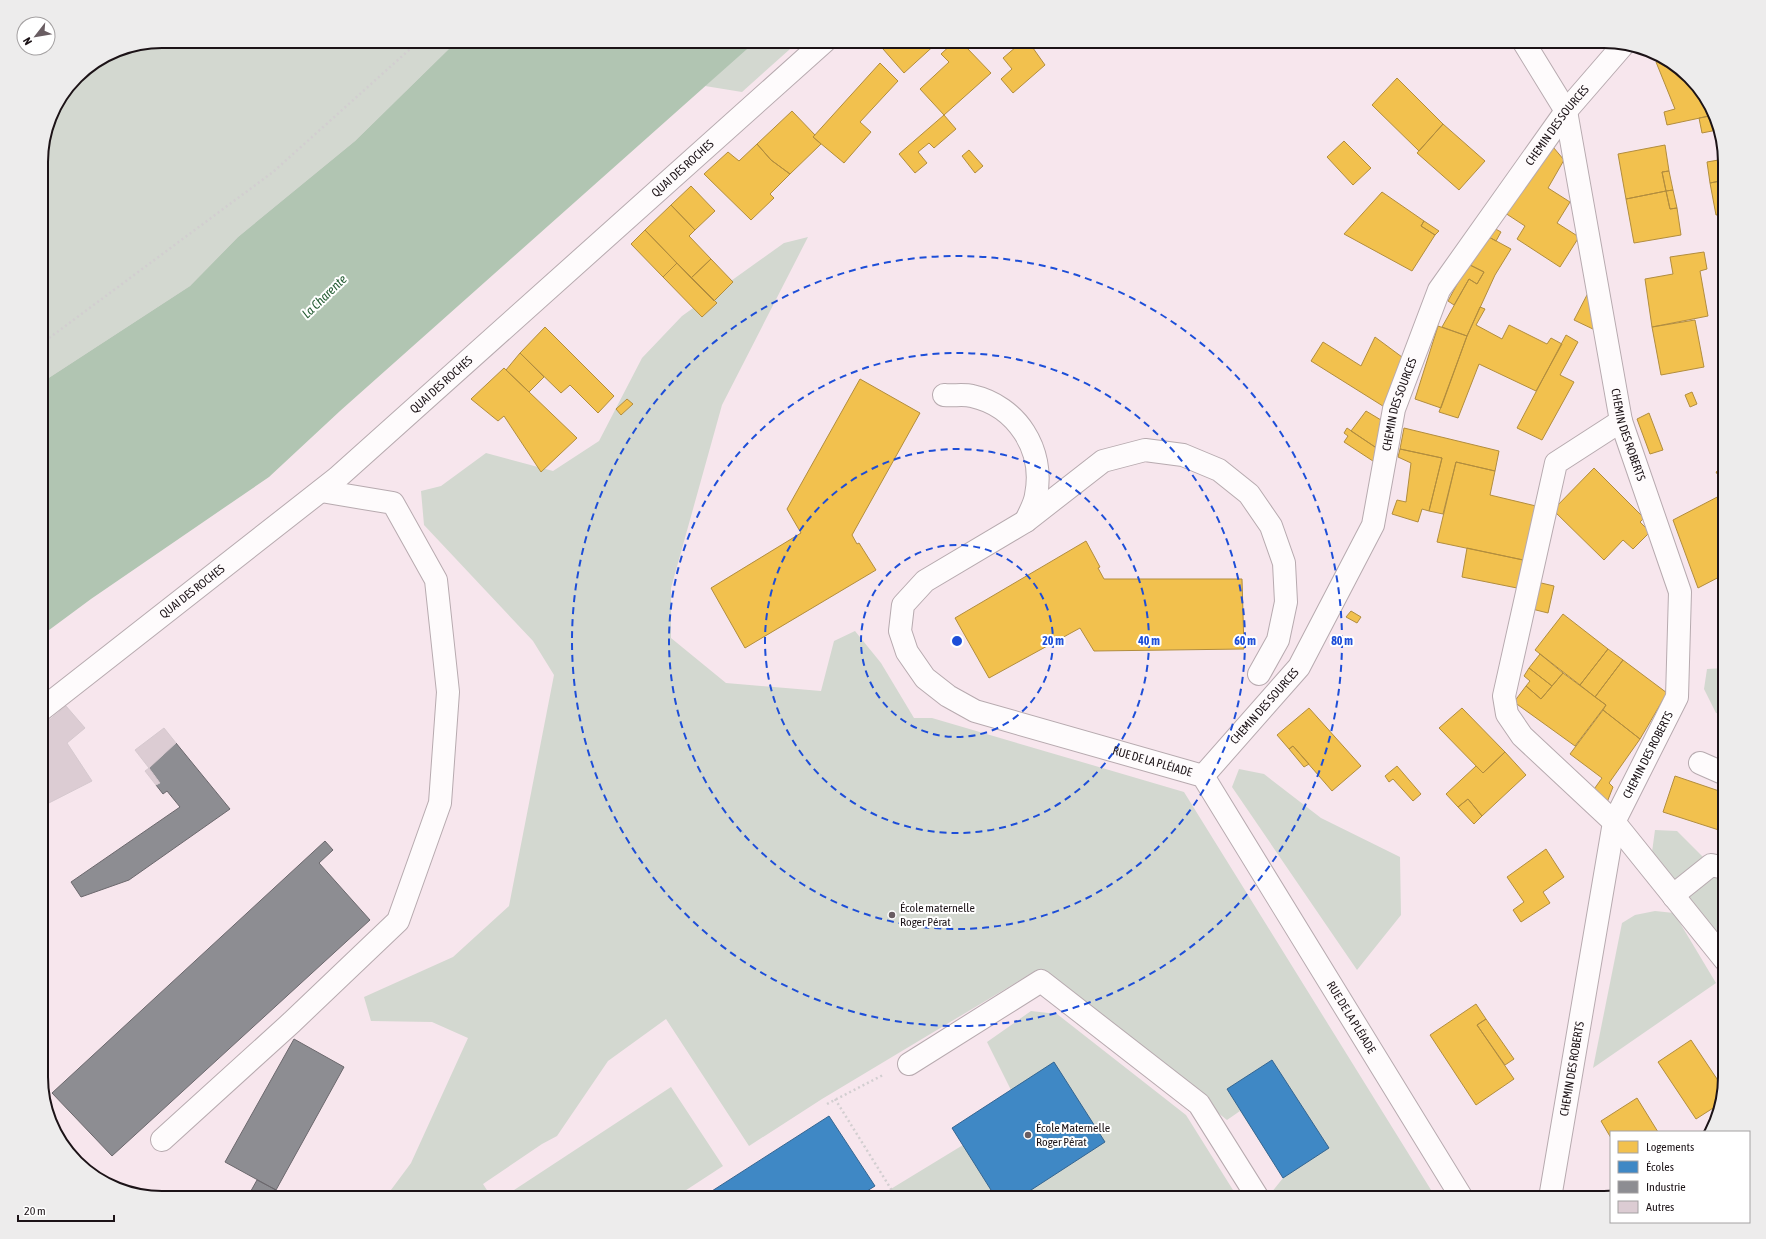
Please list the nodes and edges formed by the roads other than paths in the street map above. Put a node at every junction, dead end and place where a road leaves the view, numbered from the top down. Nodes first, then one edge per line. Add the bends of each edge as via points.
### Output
1 (817, 48) edge
2 (1527, 48) edge
3 (1620, 49) edge
4 (1566, 111) junction
5 (944, 395) dead end
6 (1621, 421) junction
7 (320, 491) junction
8 (1026, 521) junction
9 (1259, 674) dead end
10 (48, 705) edge
11 (1700, 763) dead end
12 (1718, 771) edge
13 (1203, 776) junction
14 (1614, 822) junction
15 (1718, 866) edge
16 (1674, 898) junction
17 (1718, 951) edge
18 (910, 1064) road end
19 (162, 1140) dead end
20 (1254, 1191) edge
21 (1458, 1191) edge
22 (1551, 1191) edge

1 - 7 street, QUAI DES ROCHES
2 - 4 street, CHEMIN DES ROBERTS
3 - 4 street, CHEMIN DES SOURCES
4 - 6 street, CHEMIN DES ROBERTS
4 - 13 street, CHEMIN DES SOURCES via 1439,290 1394,409 1373,525 1299,667
5 - 8 street via 972,396 996,405 1018,421 1032,444 1038,470 1036,496
6 - 14 street, CHEMIN DES ROBERTS via 1680,592 1677,697
6 - 14 street via 1556,462 1504,696 1507,714 1522,736
7 - 10 street, QUAI DES ROCHES
7 - 19 street via 393,503 436,580 448,692 440,803 398,921
8 - 9 street, RUE DE LA PLÉIADE via 1103,461 1145,450 1183,454 1219,470 1249,494 1271,526 1284,563 1286,602 1278,640
8 - 13 street, RUE DE LA PLÉIADE via 925,581 903,605 900,631 907,652 925,678 948,696 975,711
11 - 12 street
13 - 21 street, RUE DE LA PLÉIADE
14 - 16 street
14 - 22 street, CHEMIN DES ROBERTS
15 - 16 street via 1711,865 1681,889
16 - 17 street
18 - 20 street via 1041,981 1199,1104

